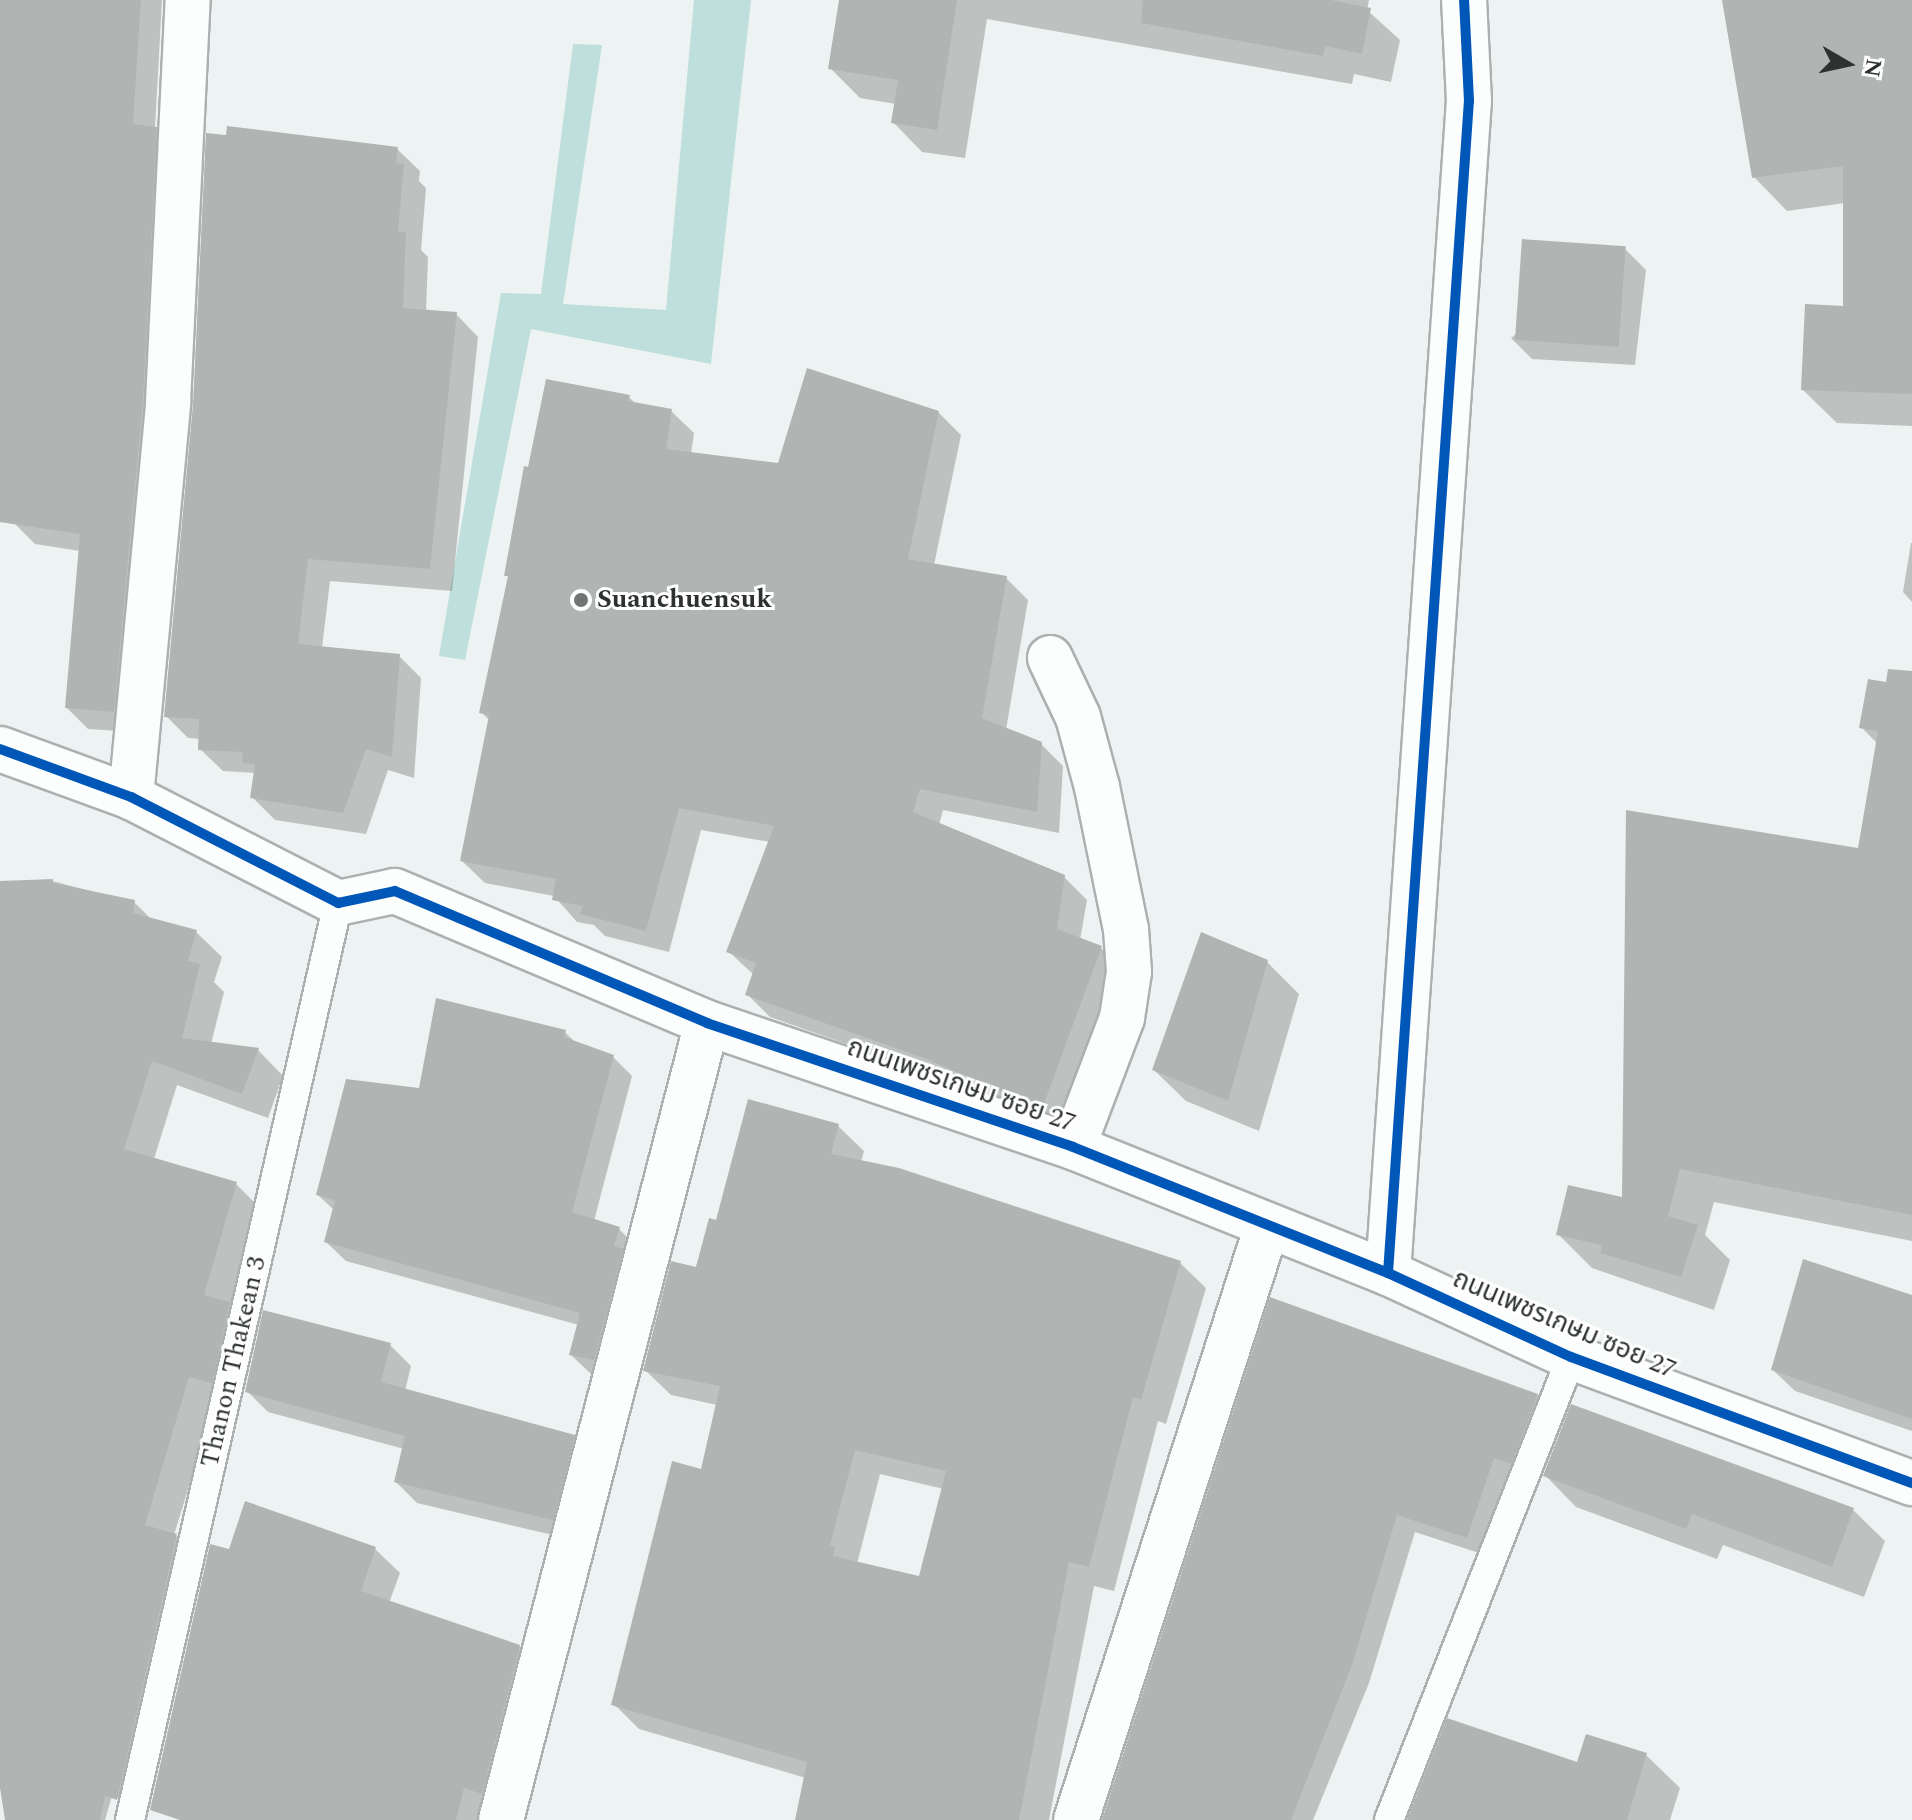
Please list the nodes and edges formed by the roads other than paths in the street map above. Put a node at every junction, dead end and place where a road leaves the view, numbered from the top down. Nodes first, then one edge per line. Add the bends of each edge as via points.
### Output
1 (188, 0) edge
2 (1464, 0) edge
3 (1050, 658) dead end
4 (0, 749) edge
5 (131, 797) junction
6 (338, 903) junction
7 (707, 1023) junction
8 (1073, 1147) junction
9 (1267, 1226) junction
10 (1388, 1273) junction
11 (1571, 1357) junction
12 (1912, 1483) edge
13 (130, 1820) edge
14 (501, 1820) edge
15 (1076, 1820) edge
16 (1389, 1820) edge

1 - 5 street via 168,402
2 - 10 street via 1469,101
3 - 8 street via 1078,717 1097,787 1126,929 1129,972 1122,1018
4 - 5 street
5 - 6 street
6 - 7 street, ถนนเพชรเกษม ซอย 27 via 395,891
6 - 13 lane, Thanon Thakean 3
7 - 8 street, ถนนเพชรเกษม ซอย 27
7 - 14 street
8 - 9 street, ถนนเพชรเกษม ซอย 27
9 - 10 street, ถนนเพชรเกษม ซอย 27
9 - 15 street
10 - 11 street, ถนนเพชรเกษม ซอย 27
11 - 12 street, ถนนเพชรเกษม ซอย 27
11 - 16 lane

